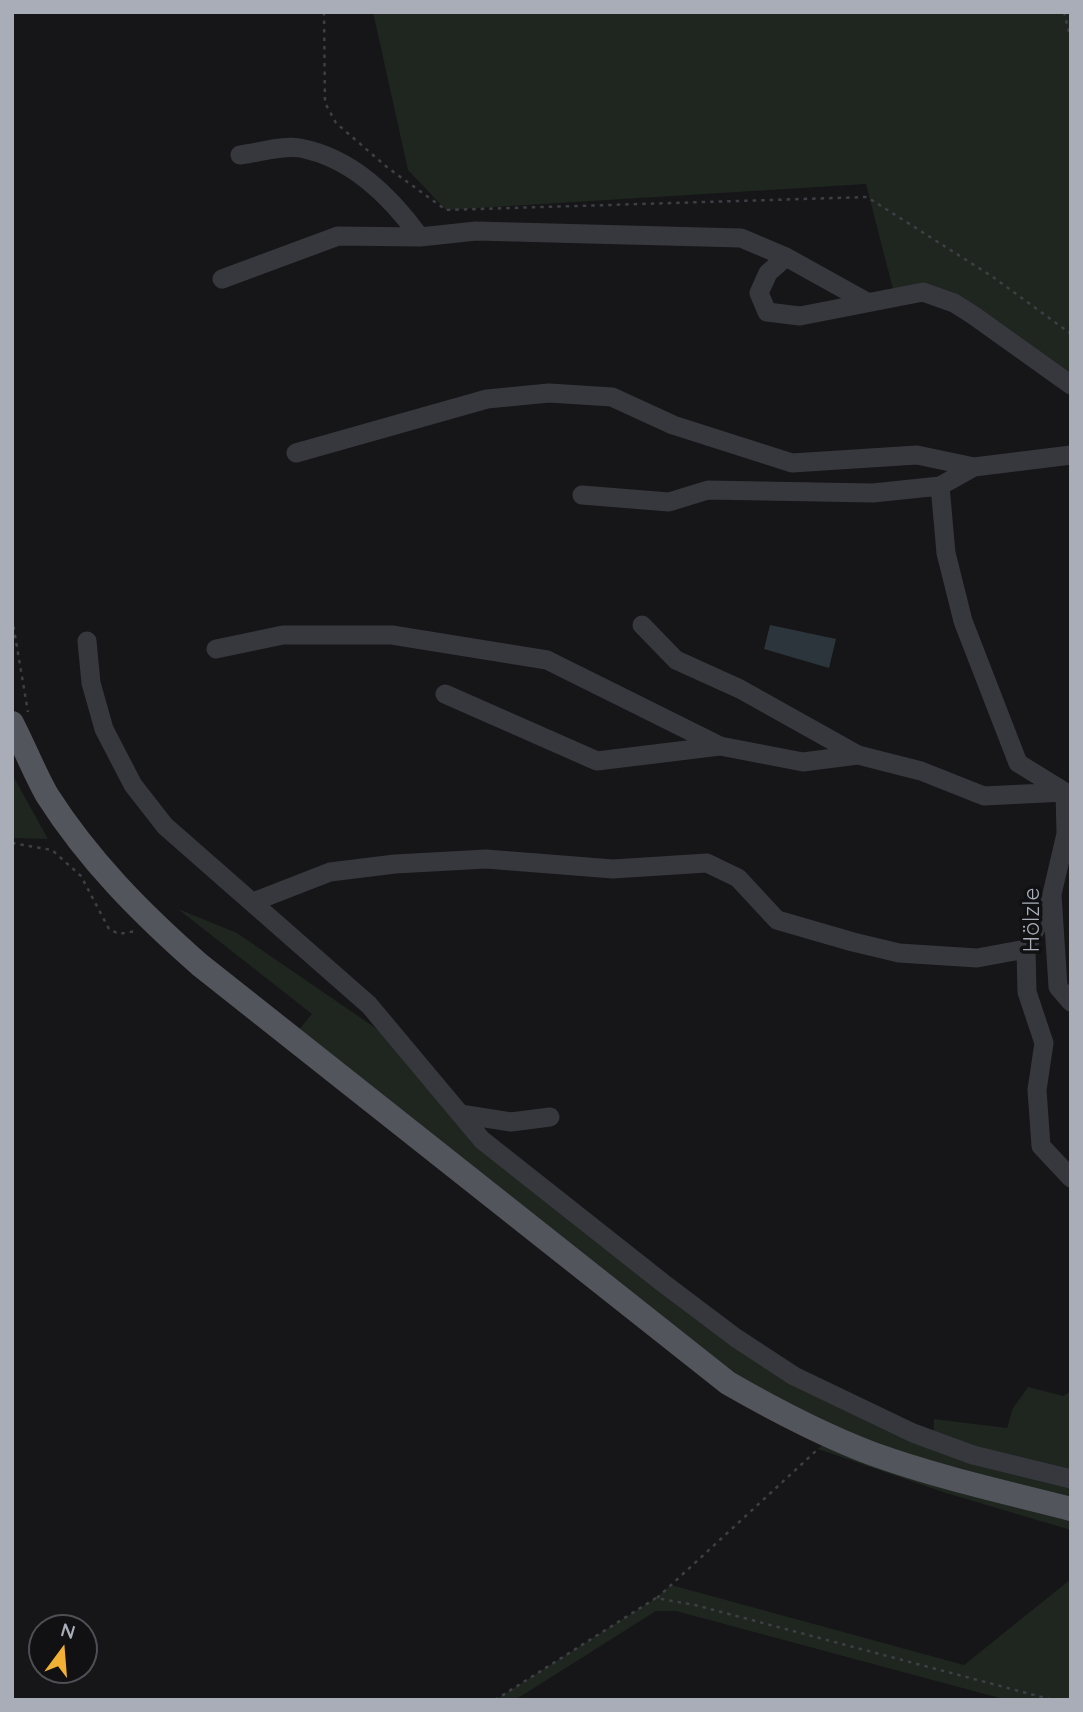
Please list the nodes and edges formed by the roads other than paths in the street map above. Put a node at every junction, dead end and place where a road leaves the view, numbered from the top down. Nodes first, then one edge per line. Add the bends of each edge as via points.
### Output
1 (240, 155) dead end
2 (420, 237) junction
3 (786, 257) junction
4 (222, 279) dead end
5 (867, 302) junction
6 (1071, 384) edge
7 (296, 453) dead end
8 (1071, 455) edge
9 (974, 467) junction
10 (940, 486) junction
11 (582, 495) dead end
12 (642, 625) dead end
13 (88, 641) dead end
14 (216, 649) dead end
15 (444, 694) dead end
16 (20, 719) edge
17 (720, 746) junction
18 (858, 755) junction
19 (1065, 792) junction
20 (1052, 894) junction
21 (253, 902) junction
22 (1026, 950) junction
23 (1071, 1002) edge
24 (460, 1114) junction
25 (550, 1117) dead end
26 (1071, 1178) edge
27 (1071, 1479) edge
28 (1071, 1509) edge

1 - 2 street via 297,148 338,159 395,202
2 - 3 street via 476,231 741,237
2 - 4 street via 338,236
3 - 5 street
3 - 5 street via 768,273 759,293 767,312 800,316
5 - 6 street via 923,292 954,303
7 - 9 street via 487,399 549,393 612,397 673,425 792,463 916,456
8 - 9 street
9 - 10 street
10 - 11 street via 873,493 708,489 669,502
10 - 19 street via 946,553 963,621 1018,763
12 - 18 street via 676,660 740,689
13 - 21 street via 91,683 104,729 133,785 165,826
14 - 17 street via 283,635 392,635 547,660
15 - 17 street via 597,761
16 - 28 main road via 46,793 130,903 200,965 728,1383 783,1415 873,1454
17 - 18 street via 803,762
18 - 19 street via 921,771 984,796
19 - 20 street, Hölzle via 1066,834
20 - 22 street
20 - 23 street, Hölzle via 1058,987
21 - 22 street via 330,872 395,864 486,859 613,869 707,863 738,877 777,920 853,942 899,953 977,958
21 - 24 street via 369,1005
22 - 26 street via 1027,992 1044,1043 1037,1090 1041,1146
24 - 25 street via 511,1122
24 - 27 street via 482,1140 663,1283 794,1376 913,1433 973,1455

